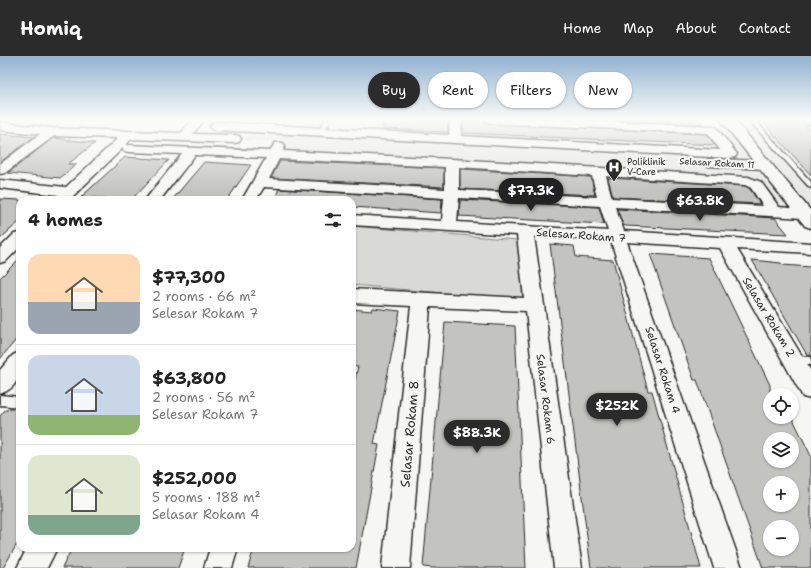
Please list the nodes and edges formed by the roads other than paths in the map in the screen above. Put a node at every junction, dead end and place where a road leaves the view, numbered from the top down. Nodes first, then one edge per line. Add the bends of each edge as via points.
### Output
1 (36, 143) edge
2 (121, 143) edge
3 (281, 143) edge
4 (430, 143) edge
5 (527, 143) edge
6 (584, 143) edge
7 (722, 143) edge
8 (746, 143) edge
9 (772, 143) edge
10 (585, 146) junction
11 (117, 147) junction
12 (191, 152) junction
13 (274, 155) junction
14 (702, 157) junction
15 (452, 163) junction
16 (764, 165) junction
17 (0, 170) edge
18 (598, 172) junction
19 (714, 178) junction
20 (260, 183) junction
21 (0, 184) edge
22 (811, 186) edge
23 (452, 192) junction
24 (66, 196) edge
25 (155, 196) edge
26 (252, 196) edge
27 (606, 202) junction
28 (775, 212) junction
29 (807, 217) edge
30 (356, 220) edge
31 (450, 225) junction
32 (525, 231) junction
33 (619, 237) junction
34 (16, 242) edge
35 (726, 244) junction
36 (811, 248) edge
37 (0, 257) edge
38 (356, 296) edge
39 (421, 300) junction
40 (534, 305) junction
41 (803, 360) edge
42 (16, 366) edge
43 (0, 385) edge
44 (811, 390) edge
45 (0, 400) edge
46 (16, 402) edge
47 (41, 552) edge
48 (223, 552) edge
49 (31, 568) edge
50 (218, 568) edge
51 (396, 568) edge
52 (568, 568) edge
53 (728, 568) edge

1 - 17 street
2 - 11 street
3 - 13 street
4 - 14 street, Selasar Rokam 11
5 - 10 street
6 - 10 street
7 - 14 street via 730,154
8 - 16 street
9 - 22 lane
10 - 14 street
11 - 12 street, Selasar Rokam 11
11 - 24 street
12 - 13 street, Selasar Rokam 11
12 - 25 street
13 - 15 street, Selasar Rokam 11
13 - 20 street
14 - 16 street, Selasar Rokam 11
14 - 19 street
15 - 18 street, Selasar Rokam 11
15 - 23 street
16 - 29 street
18 - 19 street, Selasar Rokam 11
18 - 27 street, Selasar Rokam 4
19 - 28 street, Selasar Rokam 11 via 748,181 756,185
20 - 23 street
20 - 26 street
21 - 24 street
23 - 27 street
23 - 31 street
27 - 28 street
27 - 33 street, Selasar Rokam 4
28 - 29 street
30 - 31 street, Selesar Rokam 7
31 - 32 street, Selesar Rokam 7
32 - 33 street, Selesar Rokam 7
32 - 40 street, Selasar Rokam 6
33 - 35 street, Selesar Rokam 7
33 - 53 street, Selasar Rokam 4
34 - 37 street
35 - 36 street, Selesar Rokam 7
35 - 41 street, Selasar Rokam 2
38 - 39 street
39 - 40 street
39 - 51 street, Selasar Rokam 8
40 - 52 street, Selasar Rokam 6
41 - 44 street, Selasar Rokam 2
42 - 43 street
45 - 46 lane
47 - 49 street
48 - 50 street

